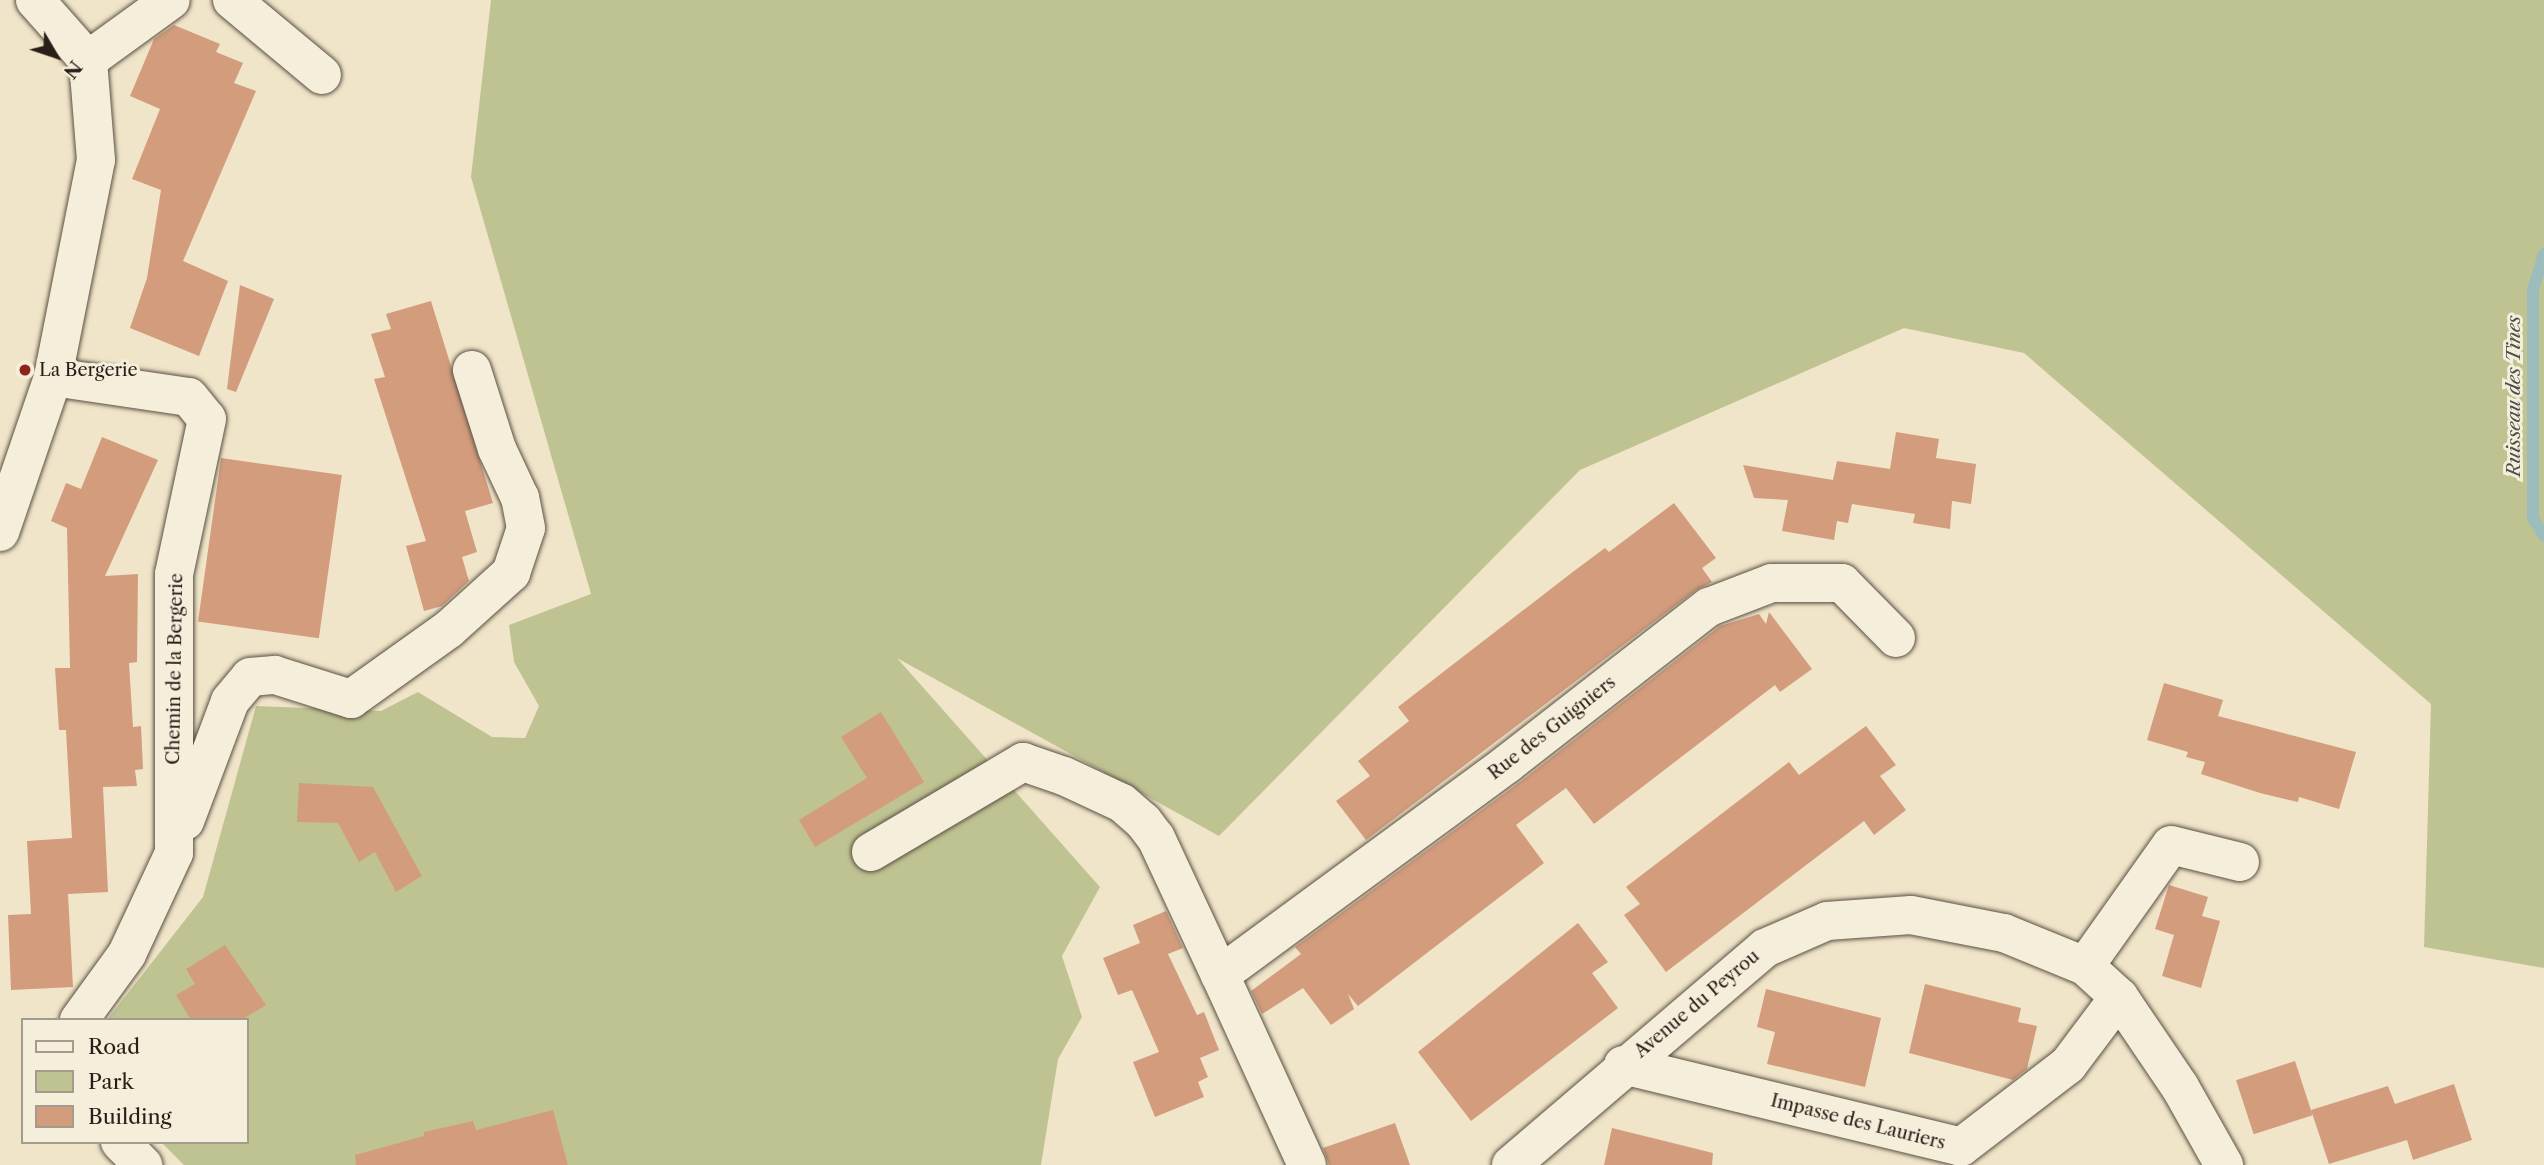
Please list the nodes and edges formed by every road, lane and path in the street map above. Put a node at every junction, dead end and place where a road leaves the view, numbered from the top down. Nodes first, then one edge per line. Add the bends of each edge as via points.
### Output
1 (35, 0) edge
2 (171, 0) edge
3 (232, 0) edge
4 (88, 60) junction
5 (322, 75) dead end
6 (472, 370) dead end
7 (53, 377) junction
8 (0, 532) edge
9 (1896, 638) dead end
10 (871, 852) dead end
11 (174, 853) junction
12 (2240, 862) dead end
13 (2085, 967) junction
14 (1220, 975) junction
15 (2119, 997) junction
16 (80, 1018) edge
17 (1623, 1065) junction
18 (122, 1144) edge
19 (143, 1165) edge
20 (1307, 1165) edge
21 (1511, 1165) edge
22 (2224, 1165) edge

1 - 4 street
2 - 4 street
3 - 5 street
4 - 7 street via 96,160
6 - 11 street via 497,449 520,498 526,528 511,573 449,629 351,699 275,675 250,677 230,701
7 - 8 street
7 - 11 street, Chemin de la Bergerie via 189,397 207,419 174,573
9 - 14 street, Rue des Guigniers via 1842,583 1772,583 1709,607 1507,764
10 - 14 street via 1023,762 1063,776 1122,803 1143,821 1156,838
11 - 16 street, Chemin de la Bergerie via 127,954
12 - 13 street via 2171,845
13 - 15 street, Avenue du Peyrou
13 - 17 street, Avenue du Peyrou via 2004,933 1911,915 1827,921 1765,948
14 - 20 street
15 - 17 street, Impasse des Lauriers via 2068,1065 1961,1147
15 - 22 street, Avenue du Peyrou via 2180,1087
17 - 21 street, Avenue du Peyrou
18 - 19 street

